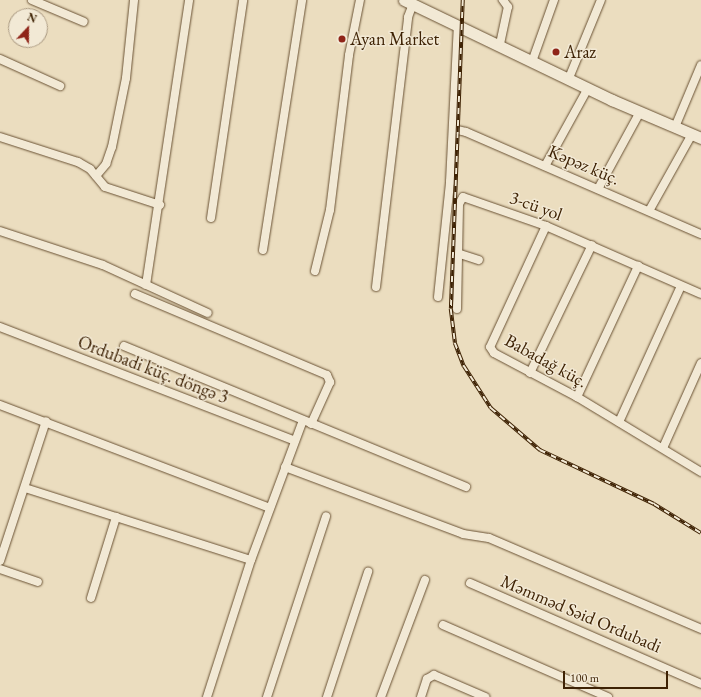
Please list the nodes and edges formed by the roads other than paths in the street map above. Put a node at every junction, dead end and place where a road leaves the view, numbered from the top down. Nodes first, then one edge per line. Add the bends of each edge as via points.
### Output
1 (32, 0) edge
2 (134, 0) edge
3 (188, 0) edge
4 (243, 0) edge
5 (302, 0) edge
6 (360, 0) edge
7 (554, 0) edge
8 (601, 0) edge
9 (408, 2) edge
10 (507, 2) edge
11 (84, 22) dead end
12 (458, 26) junction
13 (500, 44) junction
14 (0, 59) edge
15 (533, 60) junction
16 (701, 64) edge
17 (569, 78) junction
18 (60, 86) dead end
19 (588, 88) junction
20 (640, 112) junction
21 (675, 126) junction
22 (453, 130) junction
23 (697, 136) edge
24 (0, 137) edge
25 (545, 166) junction
26 (96, 176) junction
27 (598, 189) junction
28 (160, 206) junction
29 (649, 211) junction
30 (211, 218) dead end
31 (546, 226) junction
32 (0, 231) edge
33 (701, 234) edge
34 (592, 245) junction
35 (263, 250) dead end
36 (457, 253) junction
37 (479, 260) dead end
38 (638, 266) junction
39 (316, 272) dead end
40 (146, 285) junction
41 (681, 286) junction
42 (376, 287) dead end
43 (135, 294) dead end
44 (701, 294) edge
45 (438, 297) dead end
46 (457, 309) dead end
47 (208, 313) dead end
48 (0, 327) edge
49 (124, 346) dead end
50 (701, 363) edge
51 (530, 373) junction
52 (577, 397) junction
53 (0, 405) edge
54 (303, 420) junction
55 (46, 421) junction
56 (619, 422) junction
57 (311, 424) junction
58 (295, 441) junction
59 (663, 448) junction
60 (285, 467) junction
61 (701, 472) edge
62 (466, 487) dead end
63 (25, 488) junction
64 (270, 508) junction
65 (326, 516) dead end
66 (116, 517) junction
67 (251, 560) junction
68 (0, 561) edge
69 (0, 569) edge
70 (368, 572) dead end
71 (425, 580) dead end
72 (38, 582) dead end
73 (470, 583) dead end
74 (90, 598) dead end
75 (443, 625) dead end
76 (701, 629) edge
77 (701, 684) edge
78 (481, 696) edge
79 (207, 697) edge
80 (266, 697) edge
81 (327, 697) edge
82 (381, 697) edge
83 (421, 697) edge
84 (608, 697) edge

1 - 11 street
2 - 26 street via 126,78 112,148 106,164
3 - 28 street
4 - 30 street
5 - 35 street
6 - 39 street via 349,55 330,210
7 - 15 street
8 - 17 street
9 - 12 street
9 - 42 street
10 - 13 street
12 - 13 street
12 - 22 street
13 - 15 street
14 - 18 street
15 - 17 street
16 - 21 street
17 - 19 street
19 - 20 street
19 - 25 street
20 - 21 street
20 - 27 street
21 - 23 street
22 - 25 street, Kəpəz küç. via 466,132
22 - 45 street
23 - 29 street
24 - 26 street via 78,162
25 - 27 street, Kəpəz küç.
26 - 28 street via 105,187
27 - 29 street, Kəpəz küç.
28 - 40 street
29 - 33 street, Kəpəz küç.
31 - 34 street, 3-cü yol
31 - 36 street, 3-cü yol via 462,197
31 - 51 street, Babadağ küç. via 490,347 494,354
32 - 40 street via 103,265
34 - 38 street, 3-cü yol
34 - 51 street
36 - 37 street
36 - 46 street, 3-cü yol
38 - 41 street, 3-cü yol
38 - 52 street
40 - 47 street
41 - 44 street, 3-cü yol
41 - 56 street
43 - 57 street via 327,375 330,382
48 - 58 street, Ordubadi küç. döngə 3
49 - 54 street
50 - 59 street
51 - 52 street, Babadağ küç.
52 - 56 street, Babadağ küç.
53 - 55 street
54 - 57 street
54 - 58 street
55 - 63 street
55 - 64 street
56 - 59 street, Babadağ küç.
57 - 62 street
58 - 60 street
59 - 61 street, Babadağ küç.
60 - 64 street
60 - 76 street via 463,534 489,538
63 - 66 street
63 - 68 street
64 - 67 street
65 - 80 street
66 - 67 street
66 - 74 street
67 - 79 street
69 - 72 street
70 - 81 street
71 - 82 street
73 - 77 street, Məmməd Səid Ordubadi
75 - 84 street
78 - 83 street via 431,675

